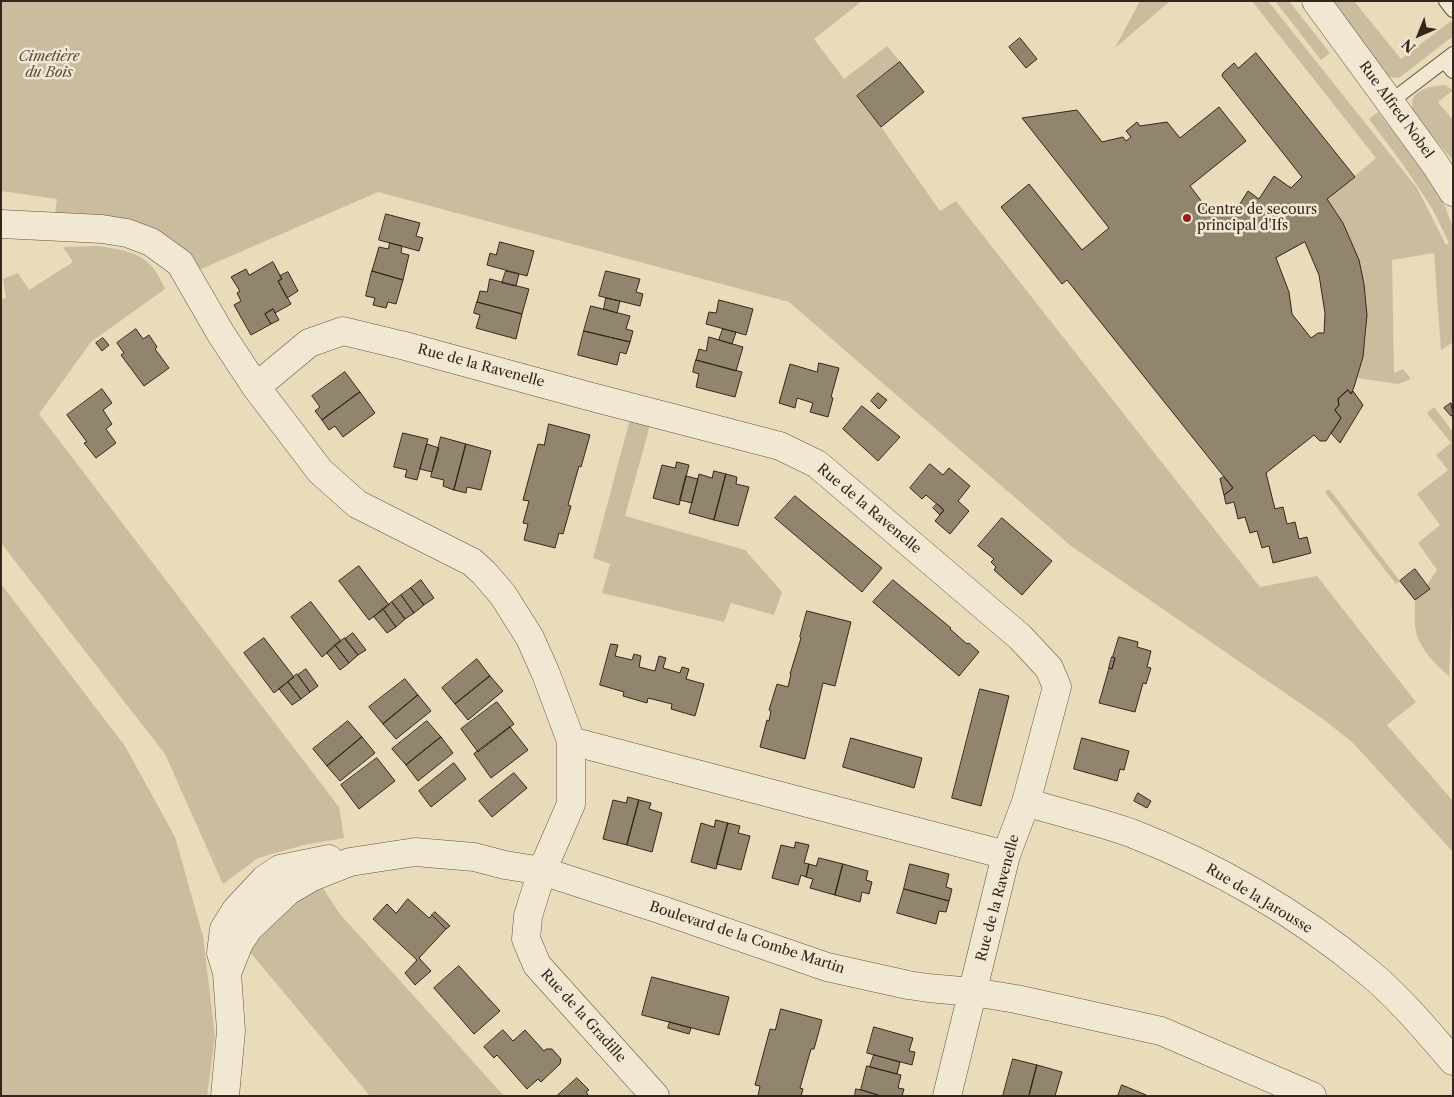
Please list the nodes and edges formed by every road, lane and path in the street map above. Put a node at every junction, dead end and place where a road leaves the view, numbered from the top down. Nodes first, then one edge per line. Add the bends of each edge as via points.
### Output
1 (1309, 1) edge
2 (1316, 1) edge
3 (1446, 1) edge
4 (1453, 10) edge
5 (1337, 30) junction
6 (1450, 62) edge
7 (1390, 102) junction
8 (1453, 192) edge
9 (1, 224) edge
10 (256, 387) junction
11 (571, 742) junction
12 (1026, 802) junction
13 (1006, 855) junction
14 (542, 871) junction
15 (973, 992) junction
16 (1453, 1062) edge
17 (225, 1096) edge
18 (655, 1096) edge
19 (948, 1096) edge
20 (1312, 1096) edge

1 - 5 street, Rue Alfred Nobel
2 - 5 street, Rue Alfred Nobel
3 - 4 lane
5 - 7 street, Rue Alfred Nobel
6 - 7 lane
7 - 8 street, Rue Alfred Nobel
9 - 10 street via 102,229 152,242 180,263 220,334
10 - 11 street via 320,472 357,504 472,562 484,573 503,595 530,638
10 - 12 street, Rue de la Ravenelle via 309,343 343,331 780,446 817,464 1020,637 1048,668 1057,687
11 - 13 street
11 - 14 street, Rue de la Gradille via 571,804
12 - 13 street, Rue de la Ravenelle
12 - 16 street, Rue de la Jarousse via 1131,833 1214,870 1296,917 1367,971 1416,1018
13 - 15 street, Rue de la Ravenelle
14 - 15 street, Boulevard de la Combe Martin via 827,967 928,988
14 - 17 street, Boulevard de la Combe Martin via 474,857 415,852 350,862 312,877 288,891 249,928 239,942 226,973 231,1031
14 - 18 street, Rue de la Gradille via 528,916 526,939 537,965
15 - 19 street, Rue de la Ravenelle
15 - 20 street, Boulevard de la Combe Martin via 1161,1031

